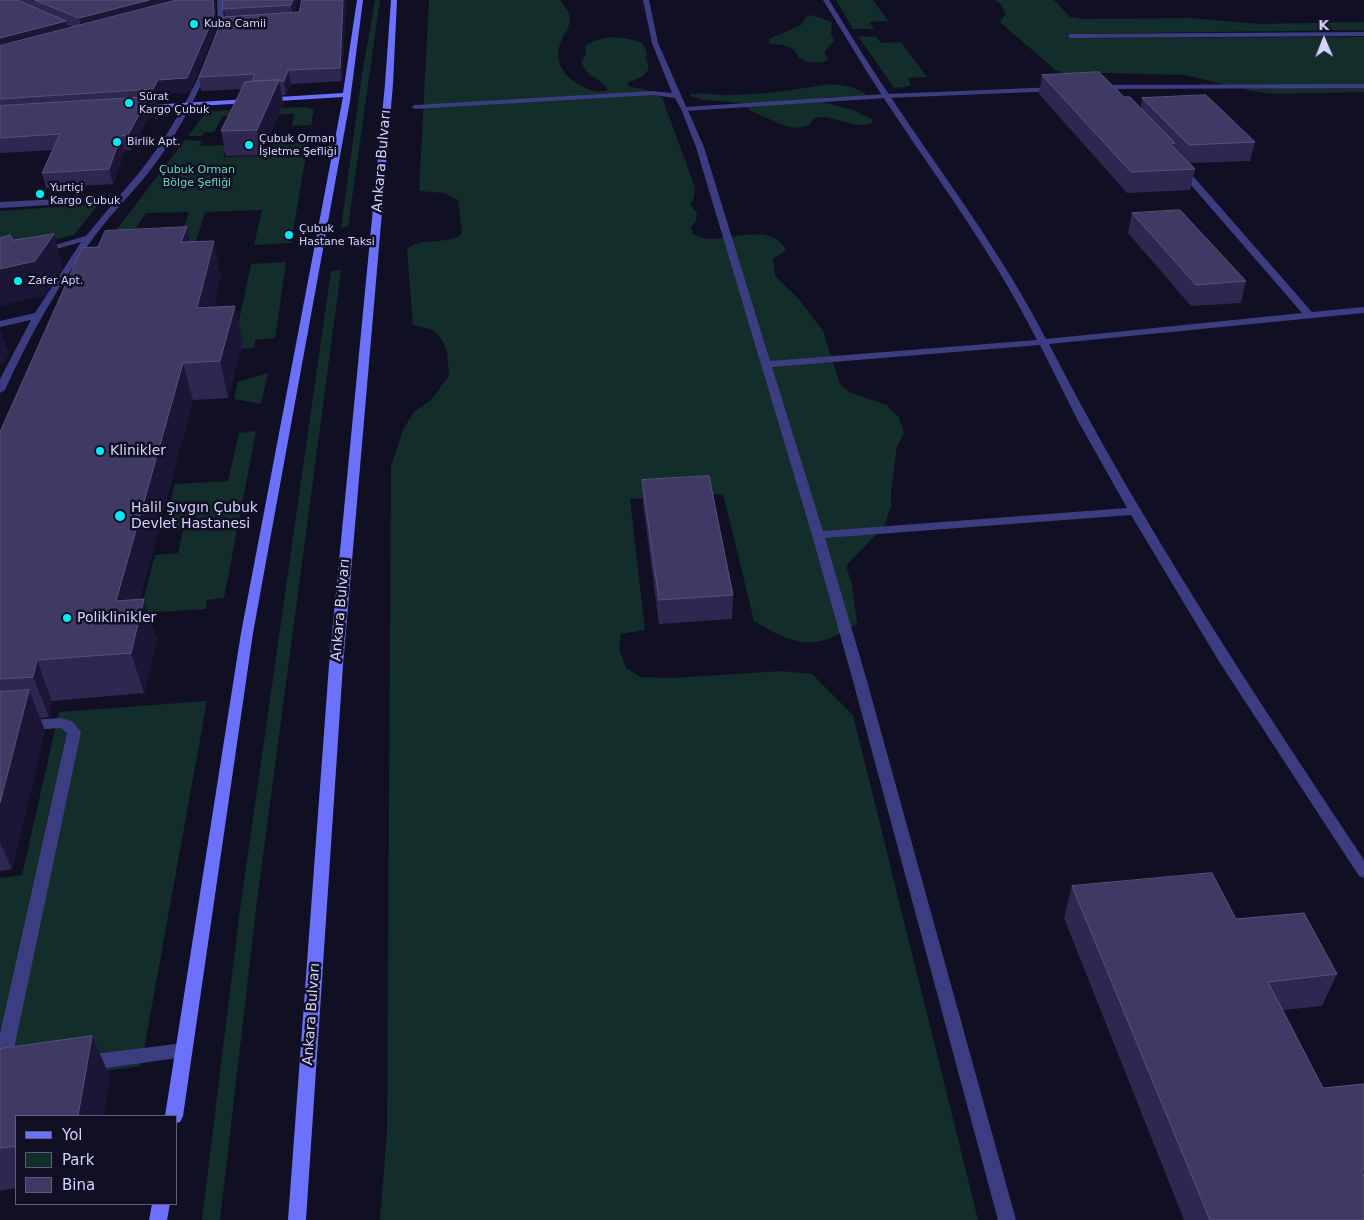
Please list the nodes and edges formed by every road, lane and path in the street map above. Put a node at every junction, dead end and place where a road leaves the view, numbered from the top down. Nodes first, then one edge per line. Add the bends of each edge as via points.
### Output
1 (220, 0) edge
2 (360, 0) edge
3 (394, 0) edge
4 (646, 0) edge
5 (826, 0) edge
6 (231, 25) edge
7 (221, 26) junction
8 (1364, 34) edge
9 (1070, 36) dead end
10 (215, 44) edge
11 (208, 61) edge
12 (1364, 86) edge
13 (1106, 87) junction
14 (1067, 88) edge
15 (1086, 88) edge
16 (1112, 94) edge
17 (347, 95) junction
18 (676, 96) junction
19 (886, 96) junction
20 (190, 105) junction
21 (415, 107) dead end
22 (124, 109) edge
23 (685, 109) junction
24 (1173, 159) edge
25 (122, 198) junction
26 (0, 205) edge
27 (88, 238) junction
28 (33, 253) edge
29 (1364, 310) edge
30 (39, 315) junction
31 (1309, 315) junction
32 (0, 324) edge
33 (1044, 342) junction
34 (766, 364) junction
35 (0, 390) edge
36 (1134, 511) junction
37 (818, 535) junction
38 (0, 727) edge
39 (1364, 872) edge
40 (184, 1050) junction
41 (67, 1065) edge
42 (18, 1072) edge
43 (174, 1115) edge
44 (161, 1205) edge
45 (158, 1220) edge
46 (297, 1220) edge
47 (1007, 1220) edge

1 - 7 street
2 - 17 main road
3 - 46 main road, Ankara Bulvarı via 336,665
4 - 18 street via 655,43
5 - 19 street
6 - 7 street
7 - 10 street
8 - 9 street
11 - 20 street
12 - 13 street
13 - 15 street
13 - 16 street
14 - 19 street
17 - 20 main road
17 - 40 main road via 247,633
18 - 21 street via 626,94
18 - 23 street
19 - 23 street
19 - 33 street via 1017,294
20 - 22 main road
20 - 25 street via 165,146
23 - 34 street via 700,147
24 - 31 street
25 - 26 street
25 - 27 street
27 - 28 street
27 - 30 street
29 - 31 street
30 - 32 street
30 - 35 street
31 - 33 street
33 - 34 street
33 - 36 street via 1082,419
34 - 37 street
36 - 37 street
36 - 39 street
37 - 47 street
38 - 42 street via 61,723 67,724 74,732 3,1056 2,1067
40 - 41 street
40 - 43 main road
44 - 45 main road

